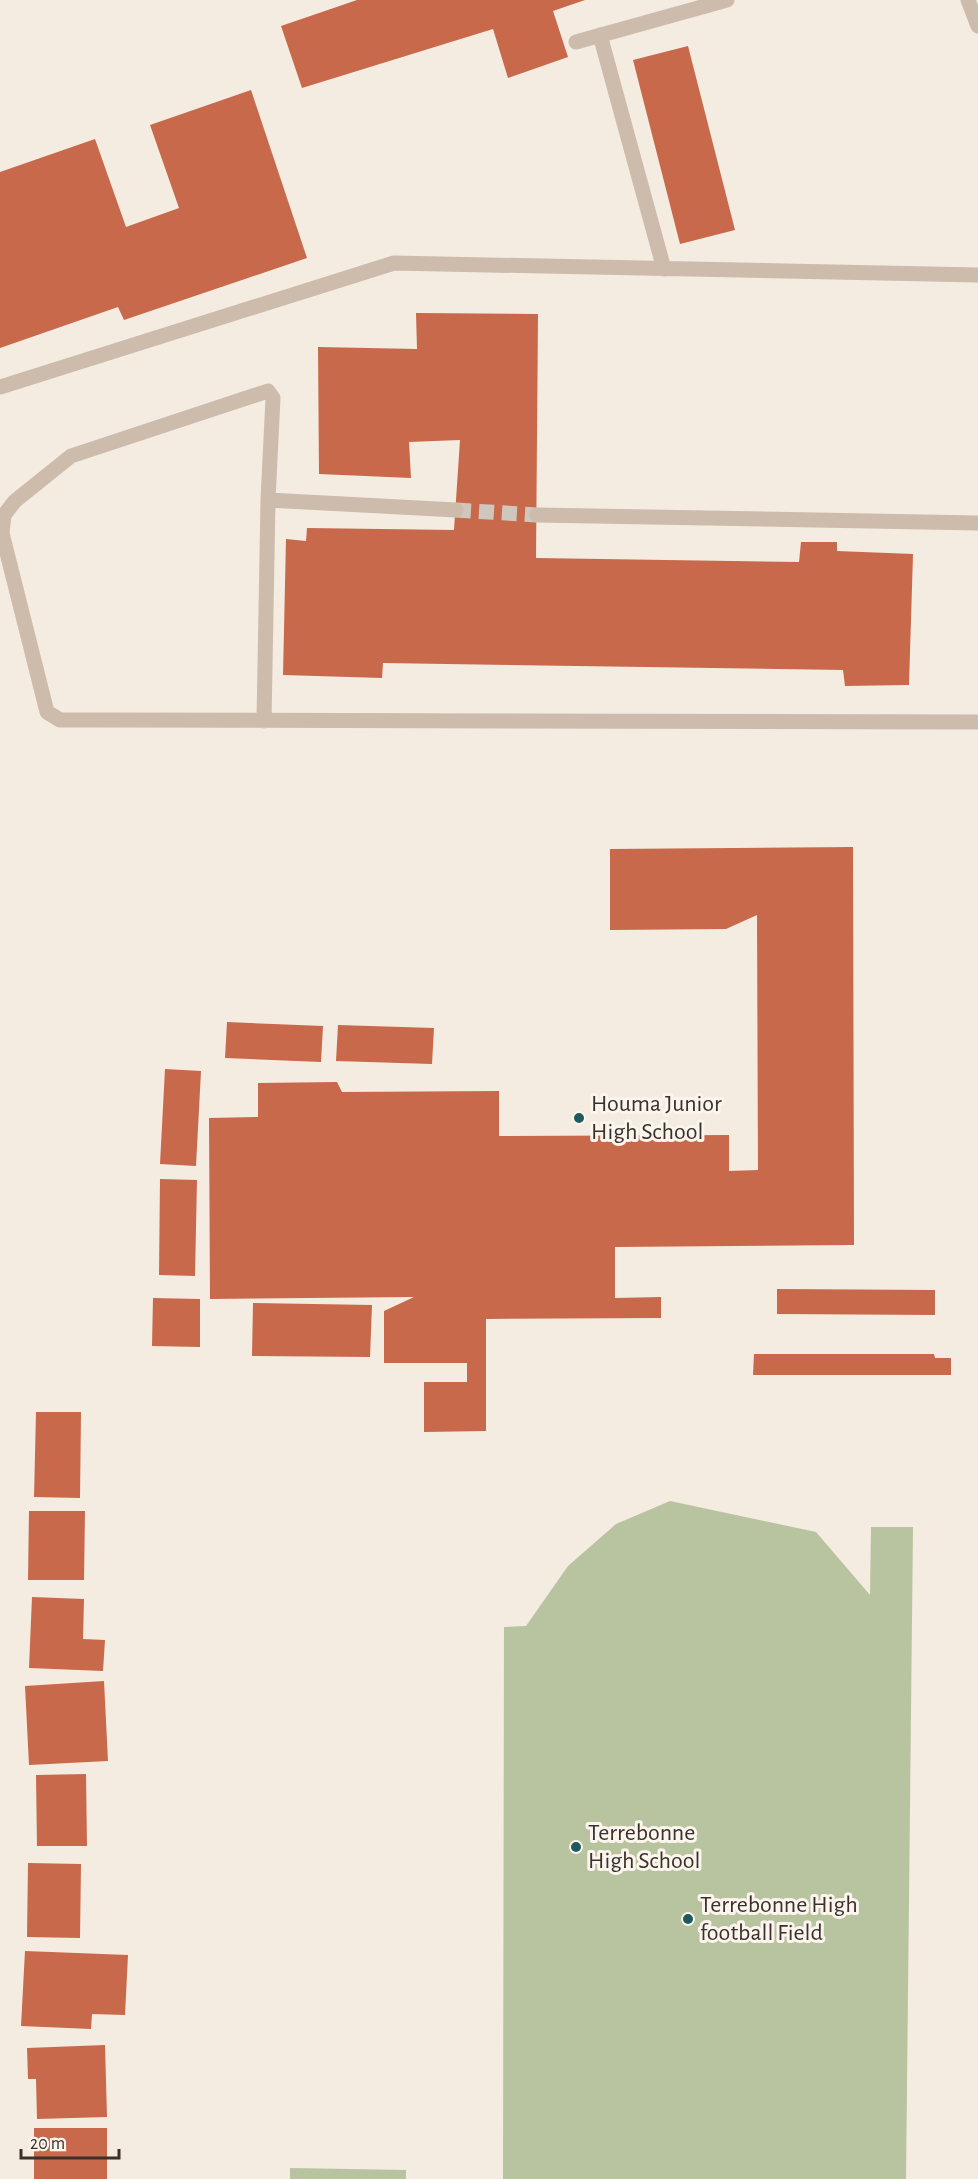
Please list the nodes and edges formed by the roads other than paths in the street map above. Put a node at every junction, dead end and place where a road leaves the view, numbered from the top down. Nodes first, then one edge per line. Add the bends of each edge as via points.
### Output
1 (727, 0) edge
2 (969, 0) edge
3 (978, 26) edge
4 (600, 35) junction
5 (576, 42) dead end
6 (664, 269) junction
7 (978, 275) edge
8 (0, 387) edge
9 (268, 500) junction
10 (456, 510) tunnel mouth
11 (537, 515) tunnel mouth
12 (978, 523) edge
13 (264, 721) junction
14 (978, 722) edge

1 - 4 street
2 - 3 street
4 - 5 street
4 - 6 street
6 - 7 street
6 - 8 street via 394,263
9 - 10 street
9 - 13 street
9 - 13 street via 273,398 268,391 71,456 15,501 4,515 2,533 47,712 60,720
11 - 12 street
13 - 14 street

